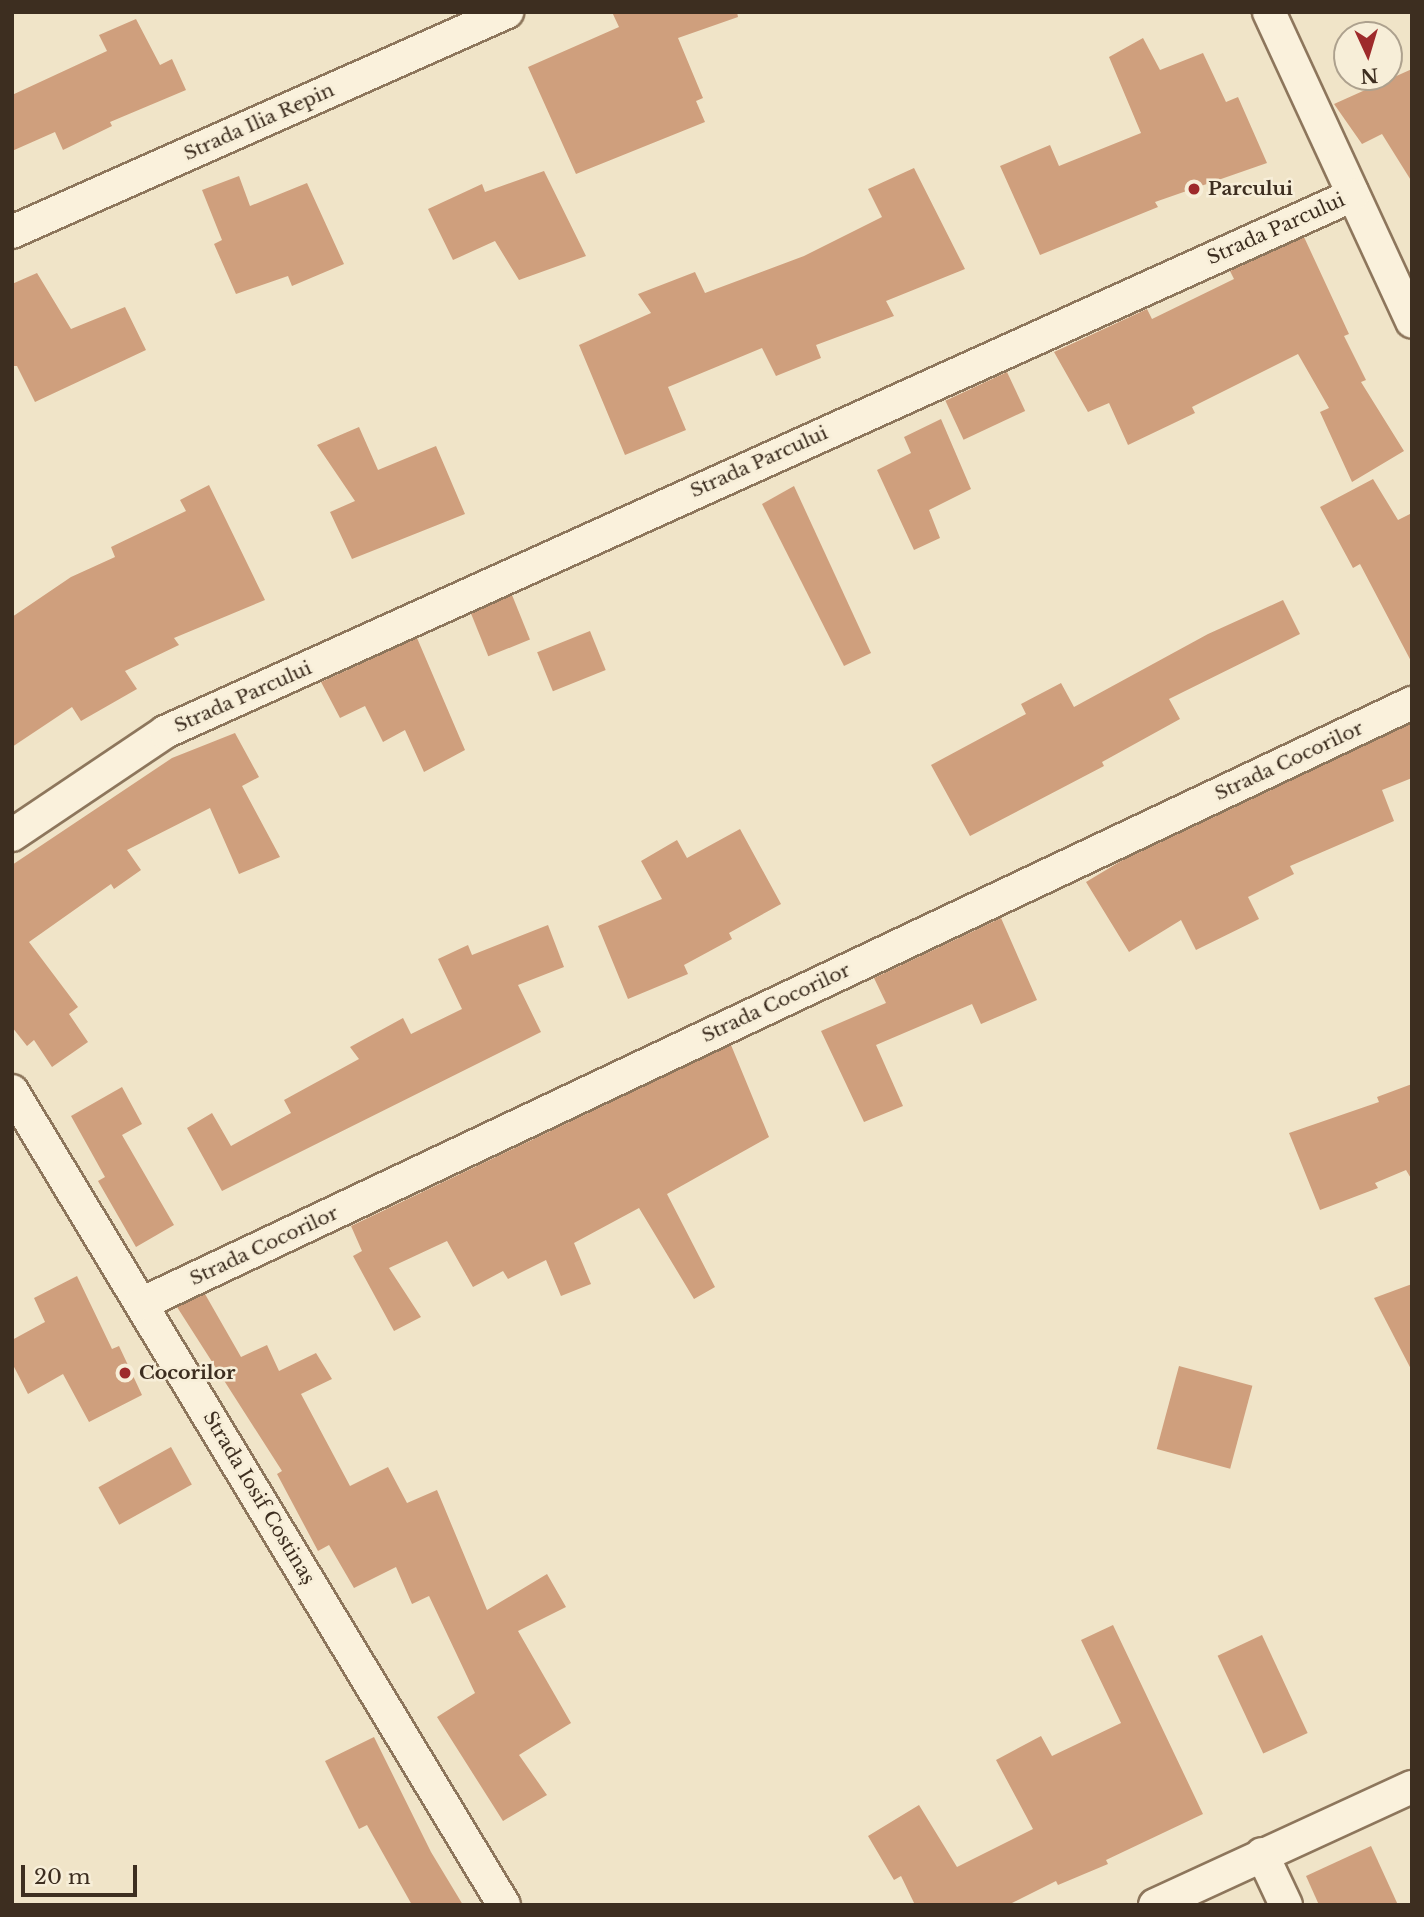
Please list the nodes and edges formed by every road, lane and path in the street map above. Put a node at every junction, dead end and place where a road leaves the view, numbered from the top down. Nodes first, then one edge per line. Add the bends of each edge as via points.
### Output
1 (507, 12) edge
2 (1269, 12) edge
3 (1353, 195) junction
4 (12, 232) edge
5 (1412, 322) edge
6 (1412, 703) edge
7 (12, 835) edge
8 (12, 1091) edge
9 (141, 1304) junction
10 (1412, 1787) edge
11 (1262, 1854) junction
12 (504, 1905) edge
13 (1155, 1905) edge
14 (1286, 1905) edge

1 - 4 street, Strada Ilia Repin
2 - 3 street
3 - 5 street
3 - 7 street, Strada Parcului via 165,732
6 - 9 street, Strada Cocorilor
8 - 9 street, Strada Iosif Costinaș
9 - 12 street, Strada Iosif Costinaș
10 - 11 street
11 - 13 street
11 - 14 street

